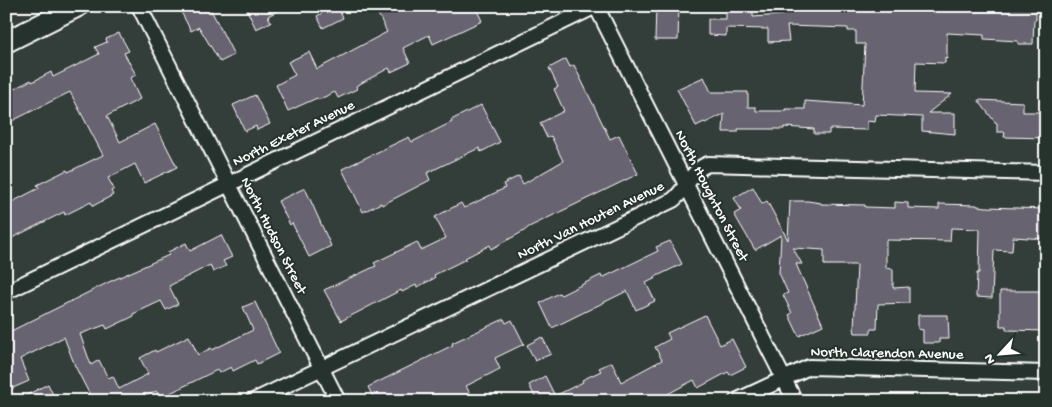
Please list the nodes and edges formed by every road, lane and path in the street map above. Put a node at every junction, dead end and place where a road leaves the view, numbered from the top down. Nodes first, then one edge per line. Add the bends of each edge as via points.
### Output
1 (78, 6) edge
2 (139, 6) edge
3 (596, 6) edge
4 (6, 42) edge
5 (1046, 173) edge
6 (228, 184) junction
7 (687, 184) junction
8 (6, 292) edge
9 (321, 368) junction
10 (1046, 373) edge
11 (783, 378) junction
12 (253, 401) edge
13 (338, 401) edge
14 (736, 401) edge
15 (795, 401) edge

1 - 4 street
2 - 6 street, North Hudson Street
3 - 6 street, North Exeter Avenue
3 - 7 street, North Houghton Street
5 - 7 street, North Van Houten Avenue via 708,164 695,171
6 - 8 street, North Exeter Avenue
6 - 9 street, North Hudson Street
7 - 9 street, North Van Houten Avenue via 673,200
7 - 11 street, North Houghton Street
9 - 12 street, North Van Houten Avenue
9 - 13 street, North Hudson Street
10 - 11 street, North Clarendon Avenue via 817,366
11 - 14 street, North Clarendon Avenue
11 - 15 street, North Houghton Street

